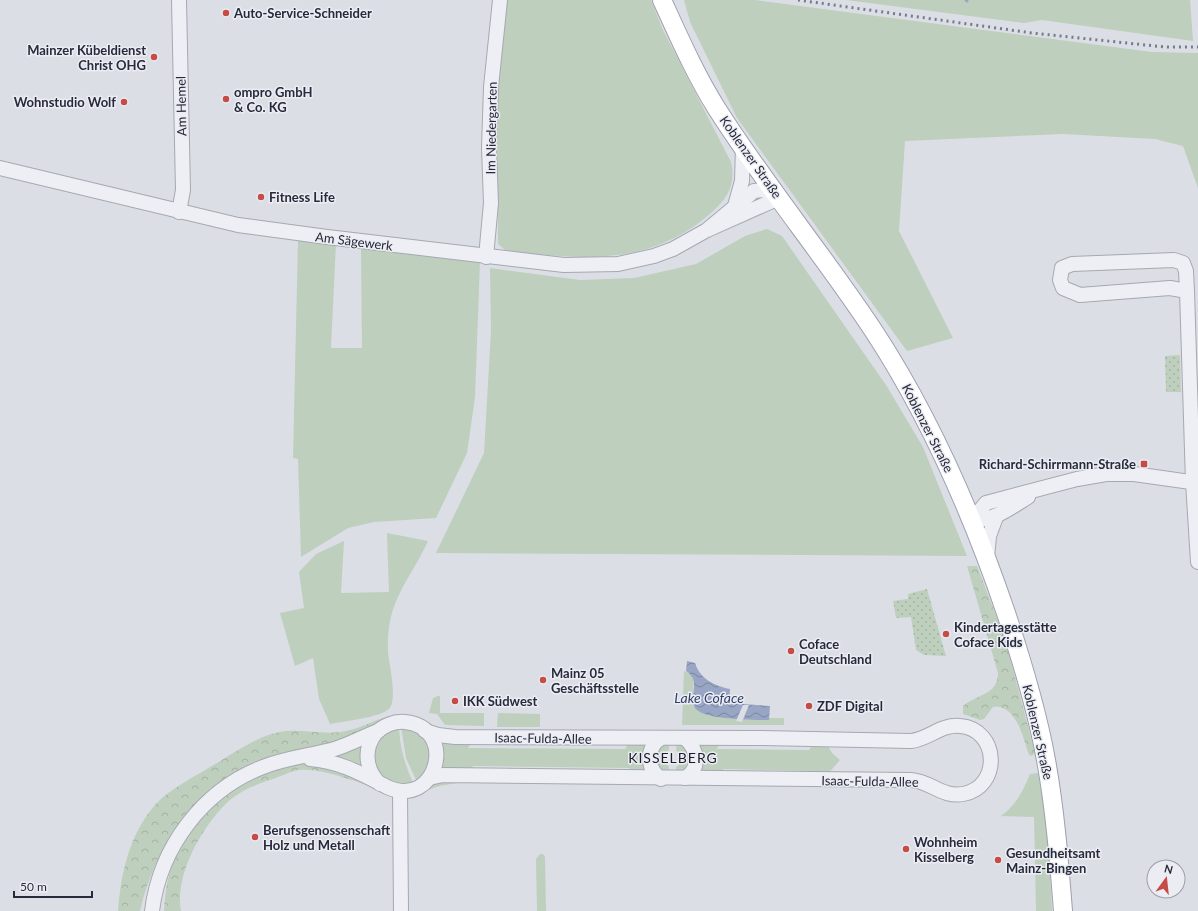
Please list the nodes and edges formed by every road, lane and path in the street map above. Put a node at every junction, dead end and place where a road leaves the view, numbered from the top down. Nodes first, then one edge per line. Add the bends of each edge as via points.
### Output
1 (179, 0) edge
2 (500, 0) edge
3 (662, 0) edge
4 (743, 147) junction
5 (0, 168) edge
6 (779, 198) junction
7 (735, 206) junction
8 (179, 212) junction
9 (707, 230) junction
10 (486, 257) junction
11 (1187, 291) junction
12 (1195, 483) edge
13 (1039, 490) junction
14 (960, 494) junction
15 (986, 503) junction
16 (996, 517) junction
17 (972, 520) junction
18 (987, 559) junction
19 (1198, 562) edge
20 (378, 731) junction
21 (425, 731) junction
22 (661, 738) junction
23 (685, 738) junction
24 (298, 757) junction
25 (429, 778) junction
26 (685, 778) junction
27 (661, 779) junction
28 (380, 784) junction
29 (400, 791) junction
30 (152, 911) edge
31 (401, 911) edge
32 (1063, 911) edge

1 - 8 street, Am Hemel via 183,190
2 - 10 street, Im Niedergarten via 491,87 490,203
3 - 4 main road, Koblenzer Straße via 709,94
4 - 6 main road, Koblenzer Straße
4 - 7 street via 742,181
5 - 8 street, Am Sägewerk
6 - 7 street, Am Sägewerk via 768,191 757,190
6 - 9 street, Am Sägewerk
6 - 14 main road, Koblenzer Straße via 876,335 913,396
7 - 9 street, Am Sägewerk
8 - 10 street, Am Sägewerk via 278,231
9 - 10 street, Am Sägewerk via 673,249 618,264 564,265
11 - 11 street via 1183,263 1174,260 1072,264 1062,268 1060,280 1063,288 1080,295 1170,288
11 - 12 street
12 - 13 street via 1145,475 1106,474
12 - 19 street
13 - 15 street
13 - 16 street
14 - 15 street
14 - 17 main road, Koblenzer Straße
15 - 17 street
16 - 17 street
16 - 18 street via 989,536
17 - 18 main road, Koblenzer Straße
18 - 32 main road, Koblenzer Straße via 1017,648 1041,733 1059,850
20 - 21 street, Isaac-Fulda-Allee via 402,722 414,724
20 - 24 street, Isaac-Fulda-Allee via 339,748
20 - 28 street via 370,742 368,760 372,773
21 - 22 street, Isaac-Fulda-Allee via 455,737
21 - 25 street via 434,742 437,755 436,766
22 - 23 street, Isaac-Fulda-Allee
22 - 27 street via 653,746 650,757 653,771
23 - 26 street via 694,747 696,759 693,770
23 - 26 street, Isaac-Fulda-Allee via 911,740 923,738 948,726 958,725 980,735 988,745 992,760 987,777 979,788 970,793 955,795 942,792 924,782 911,780
24 - 28 street, Isaac-Fulda-Allee via 341,764
24 - 30 street, Isaac-Fulda-Allee via 248,774 225,787 204,805 184,828 172,849 159,882
25 - 27 street, Isaac-Fulda-Allee via 443,775
25 - 29 street, Isaac-Fulda-Allee via 417,788
26 - 27 street, Isaac-Fulda-Allee
28 - 29 street, Isaac-Fulda-Allee
29 - 31 street

